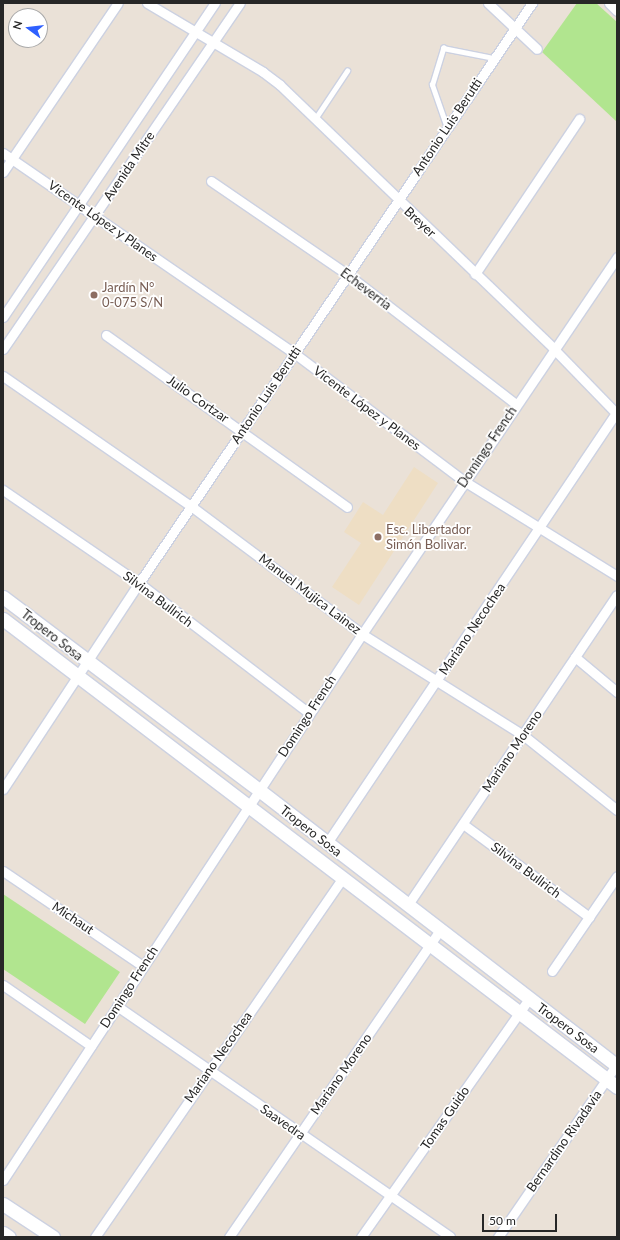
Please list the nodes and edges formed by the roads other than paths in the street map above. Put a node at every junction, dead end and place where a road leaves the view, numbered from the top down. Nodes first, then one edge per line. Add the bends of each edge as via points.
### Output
1 (118, 3) edge
2 (148, 3) edge
3 (215, 3) edge
4 (240, 3) edge
5 (488, 3) edge
6 (532, 3) edge
7 (515, 28) junction
8 (195, 33) junction
9 (213, 43) junction
10 (537, 49) dead end
11 (494, 58) junction
12 (347, 71) dead end
13 (315, 119) junction
14 (579, 119) dead end
15 (447, 128) junction
16 (3, 153) edge
17 (12, 159) junction
18 (3, 172) edge
19 (211, 181) dead end
20 (397, 200) junction
21 (78, 203) junction
22 (95, 215) junction
23 (617, 257) edge
24 (347, 274) junction
25 (475, 274) junction
26 (3, 317) edge
27 (106, 335) dead end
28 (3, 349) edge
29 (554, 349) junction
30 (294, 353) junction
31 (3, 376) edge
32 (516, 404) junction
33 (616, 414) edge
34 (242, 430) junction
35 (464, 481) junction
36 (3, 490) edge
37 (191, 506) junction
38 (347, 507) dead end
39 (539, 528) junction
40 (617, 576) edge
41 (139, 583) junction
42 (617, 595) edge
43 (3, 597) edge
44 (3, 619) edge
45 (362, 634) junction
46 (575, 657) junction
47 (87, 662) junction
48 (77, 676) junction
49 (437, 681) junction
50 (617, 692) edge
51 (309, 713) junction
52 (523, 735) junction
53 (3, 789) edge
54 (259, 790) junction
55 (248, 806) junction
56 (617, 810) edge
57 (463, 824) junction
58 (327, 844) junction
59 (3, 871) edge
60 (617, 876) edge
61 (343, 878) junction
62 (407, 906) junction
63 (588, 917) junction
64 (439, 931) junction
65 (430, 944) junction
66 (143, 966) junction
67 (552, 971) dead end
68 (3, 985) edge
69 (529, 999) junction
70 (117, 1006) junction
71 (518, 1013) junction
72 (90, 1046) junction
73 (617, 1066) edge
74 (209, 1070) junction
75 (612, 1083) edge
76 (299, 1134) junction
77 (3, 1180) edge
78 (390, 1195) junction
79 (3, 1204) edge
80 (3, 1233) edge
81 (9, 1237) edge
82 (53, 1237) edge
83 (95, 1237) edge
84 (229, 1237) edge
85 (361, 1237) edge
86 (450, 1237) edge
87 (498, 1237) edge

1 - 17 street
2 - 8 street, Breyer
3 - 8 street, Avenida Mitre
4 - 9 street, Avenida Mitre
5 - 7 street
6 - 7 street, Antonio Luis Berutti
7 - 10 street
7 - 11 street, Antonio Luis Berutti
8 - 9 street, Breyer
8 - 21 street, Avenida Mitre
9 - 13 street, Breyer via 263,72
9 - 22 street, Avenida Mitre
11 - 15 street, Antonio Luis Berutti
11 - 15 lane via 443,48 432,85
12 - 13 lane
13 - 20 street, Breyer
14 - 25 street
15 - 20 street, Antonio Luis Berutti
16 - 17 street, Vicente López y Planes
17 - 18 street
17 - 21 street, Vicente López y Planes
19 - 24 street, Echeverria
20 - 24 street, Antonio Luis Berutti
20 - 25 street, Breyer
21 - 22 street, Vicente López y Planes
21 - 26 street, Avenida Mitre
22 - 28 street, Avenida Mitre
22 - 30 street, Vicente López y Planes
23 - 29 street, Domingo French
24 - 30 street, Antonio Luis Berutti
24 - 32 street, Echeverria
25 - 29 street, Breyer
27 - 34 street, Julio Cortzar
29 - 32 street, Domingo French
29 - 33 street, Breyer
30 - 34 street, Antonio Luis Berutti
30 - 35 street, Vicente López y Planes
31 - 37 street, Manuel Mujica Lainez
32 - 35 street, Domingo French
33 - 39 street, Mariano Necochea
34 - 37 street, Antonio Luis Berutti
34 - 38 street, Julio Cortzar
35 - 39 street, Vicente López y Planes
35 - 45 street, Domingo French
36 - 41 street, Silvina Bullrich
37 - 41 street, Antonio Luis Berutti
37 - 45 street, Manuel Mujica Lainez
39 - 40 street, Vicente López y Planes
39 - 49 street, Mariano Necochea
41 - 47 street, Antonio Luis Berutti
41 - 51 street, Silvina Bullrich
42 - 46 street, Mariano Moreno
43 - 47 street, Tropero Sosa
44 - 48 street, Tropero Sosa
45 - 49 street, Manuel Mujica Lainez
45 - 51 street, Domingo French
46 - 50 street
46 - 52 street, Mariano Moreno
47 - 48 street, Antonio Luis Berutti
47 - 54 street, Tropero Sosa
48 - 53 street, Antonio Luis Berutti
48 - 55 street, Tropero Sosa
49 - 52 street, Manuel Mujica Lainez
49 - 58 street, Mariano Necochea
51 - 54 street, Domingo French
52 - 56 street, Manuel Mujica Lainez
52 - 57 street, Mariano Moreno
54 - 55 street, Domingo French
54 - 58 street, Tropero Sosa
55 - 61 street, Tropero Sosa
55 - 66 street, Domingo French
57 - 62 street, Mariano Moreno
57 - 63 street, Silvina Bullrich
58 - 62 street, Tropero Sosa
59 - 66 street, Michaut
60 - 63 street
61 - 65 street, Tropero Sosa
61 - 74 street, Mariano Necochea
62 - 64 street, Tropero Sosa
63 - 67 street
64 - 65 street, Mariano Moreno
64 - 69 street, Tropero Sosa
65 - 71 street, Tropero Sosa
65 - 76 street, Mariano Moreno
66 - 70 street, Domingo French
68 - 72 street
69 - 71 street, Tomas Guido
69 - 73 street, Tropero Sosa
70 - 72 street, Domingo French
70 - 74 street, Saavedra
71 - 75 street, Tropero Sosa
71 - 78 street, Tomas Guido
72 - 77 street, Domingo French
73 - 75 street, Bernardino Rivadavia
74 - 76 street, Saavedra
74 - 83 street, Mariano Necochea
75 - 87 street, Bernardino Rivadavia
76 - 78 street, Saavedra
76 - 84 street, Mariano Moreno
78 - 85 street, Tomas Guido
78 - 86 street, Saavedra
79 - 82 street
80 - 81 street

